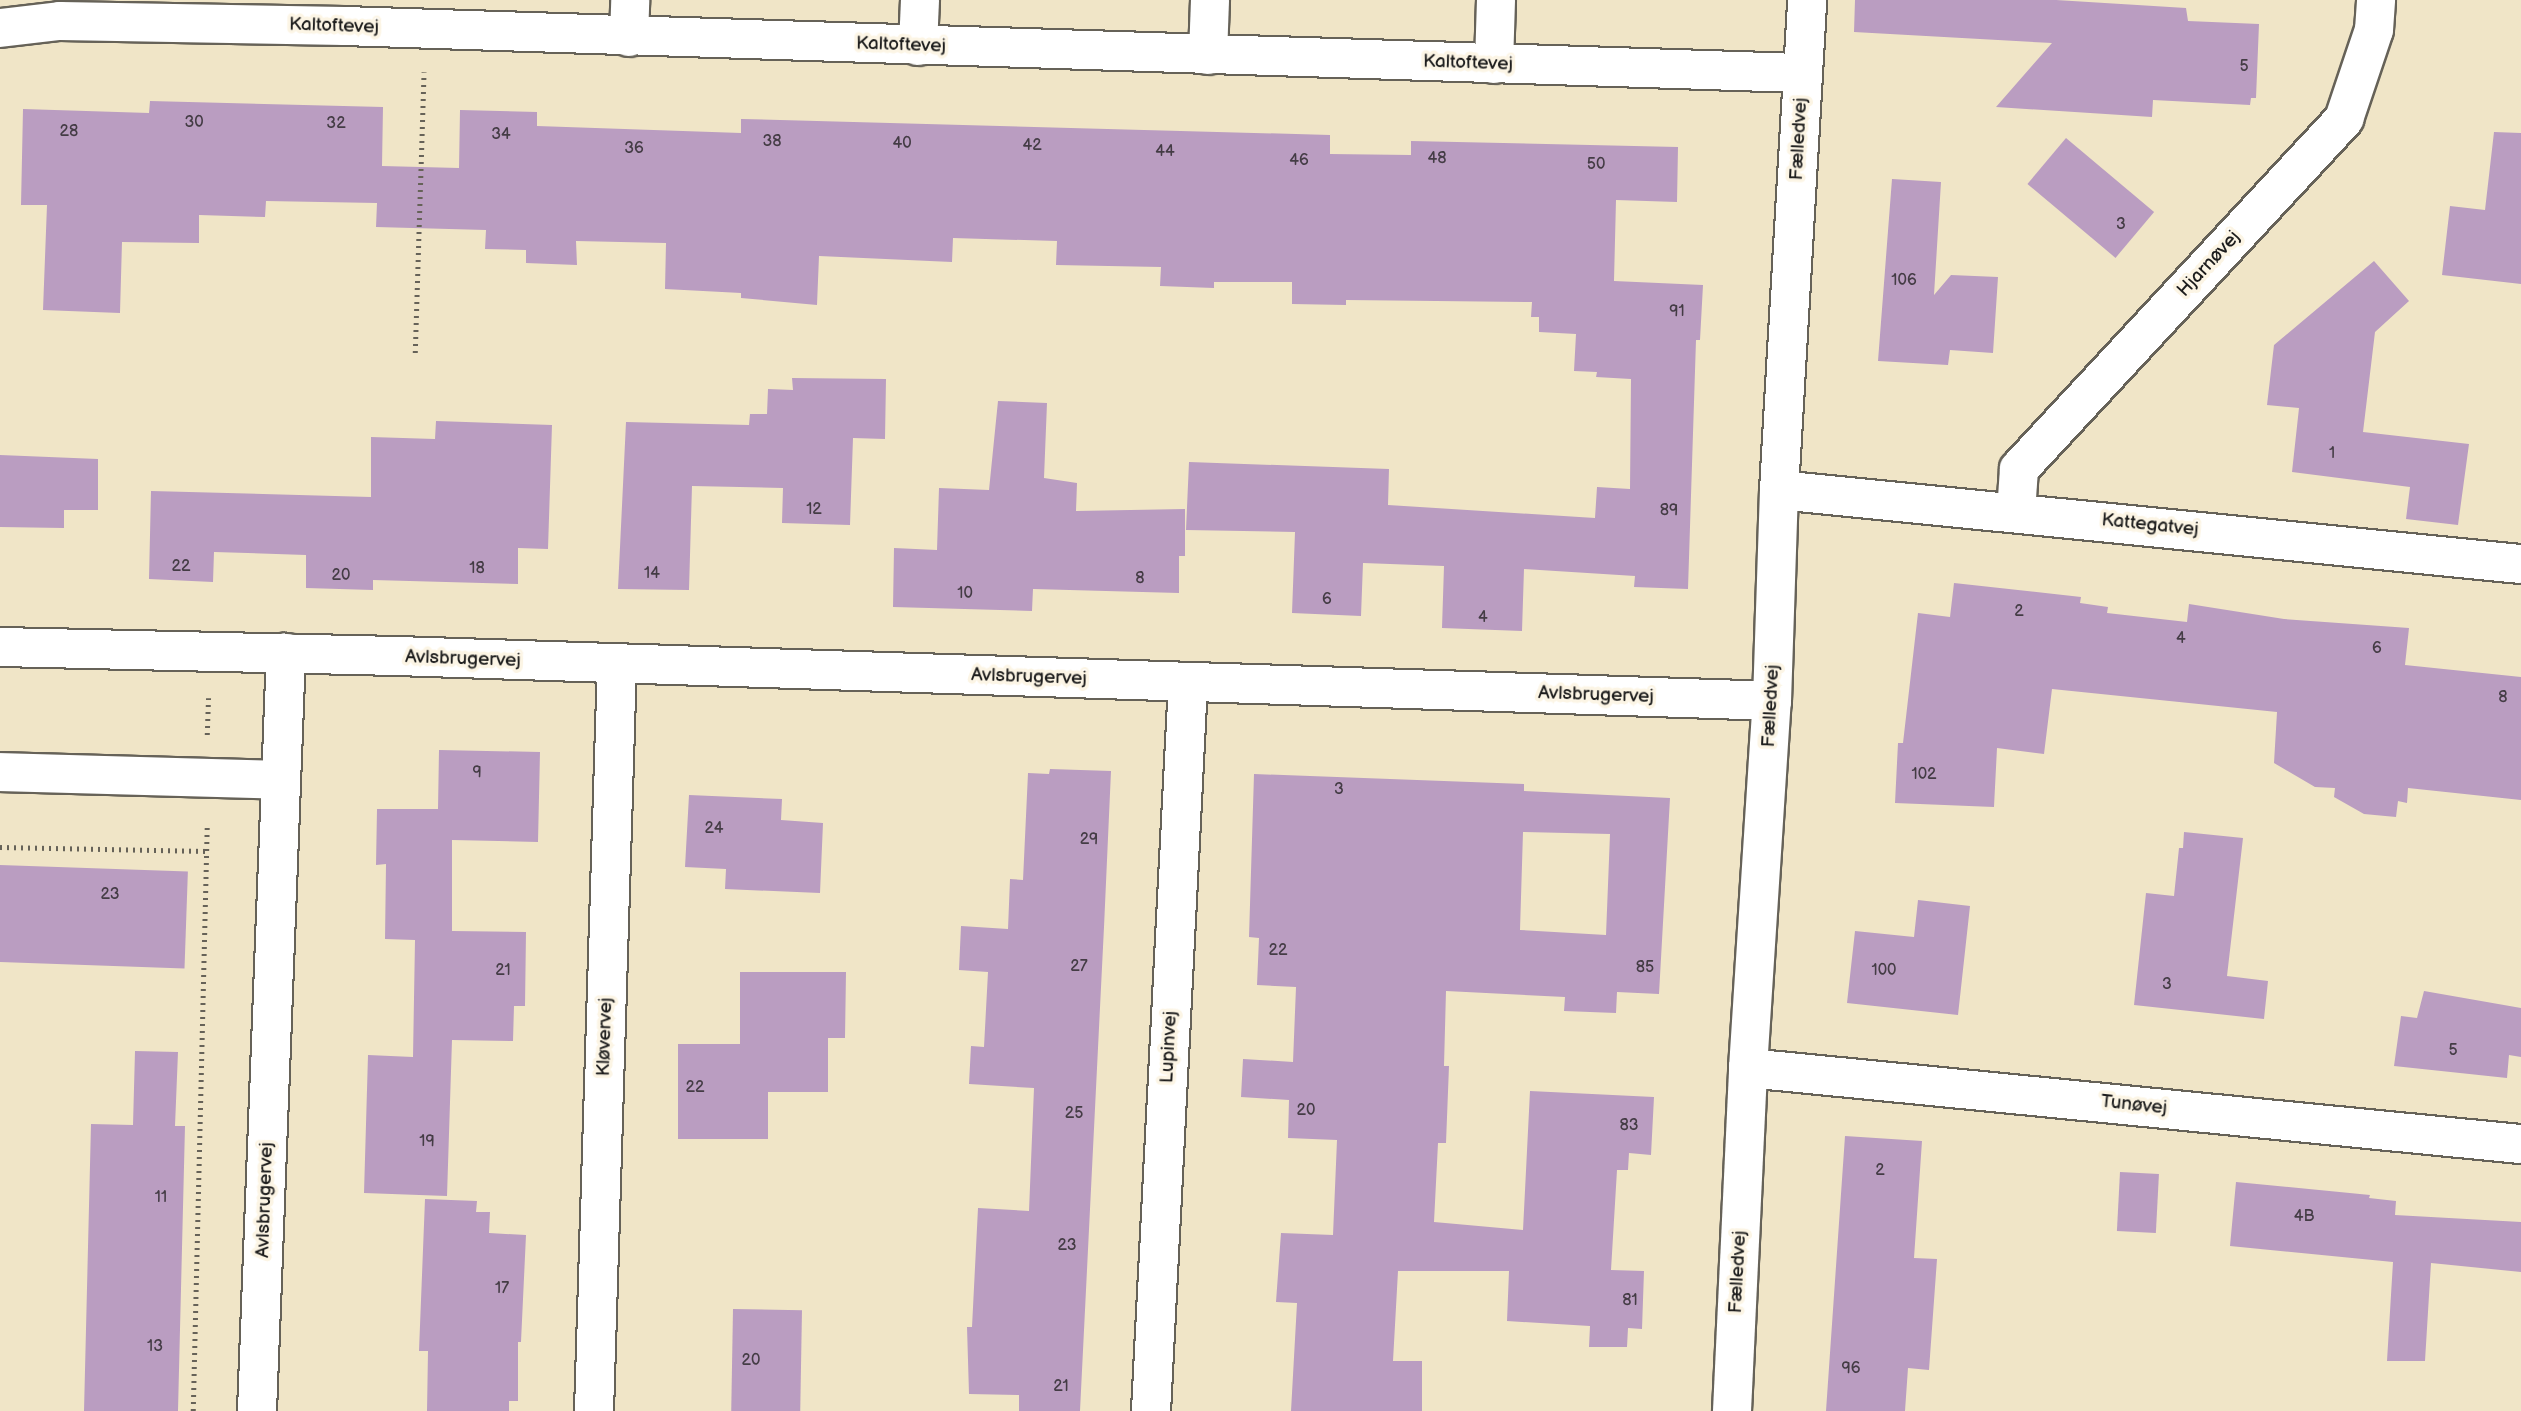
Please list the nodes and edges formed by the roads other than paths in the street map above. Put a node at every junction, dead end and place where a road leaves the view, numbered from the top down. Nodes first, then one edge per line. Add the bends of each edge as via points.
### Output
1 (920, 0) edge
2 (1210, 0) edge
3 (1496, 0) edge
4 (1807, 0) edge
5 (2376, 0) edge
6 (60, 10) edge
7 (344, 13) edge
8 (629, 18) edge
9 (0, 28) edge
10 (918, 46) junction
11 (1208, 55) junction
12 (1493, 64) junction
13 (1802, 73) junction
14 (1779, 490) junction
15 (2016, 512) junction
16 (2521, 564) edge
17 (0, 648) edge
18 (286, 653) junction
19 (617, 664) junction
20 (1188, 682) junction
21 (1772, 701) junction
22 (0, 772) edge
23 (281, 780) junction
24 (1748, 1068) junction
25 (2521, 1143) edge
26 (257, 1411) edge
27 (594, 1411) edge
28 (1151, 1411) edge
29 (1732, 1411) edge

1 - 10 street
2 - 11 street
3 - 12 street
4 - 13 street, Fælledvej
5 - 15 street, Hjarnøvej via 2374,30 2344,119 2020,468
6 - 7 street, Kaltoftevej
6 - 9 street, Kaltoftevej
7 - 8 street, Kaltoftevej via 425,29
8 - 10 street, Kaltoftevej
10 - 11 street, Kaltoftevej
11 - 12 street, Kaltoftevej
12 - 13 street, Kaltoftevej
13 - 14 street, Fælledvej
14 - 15 street, Kattegatvej
14 - 21 street, Fælledvej
15 - 16 street, Kattegatvej
17 - 18 street, Avlsbrugervej
18 - 19 street, Avlsbrugervej
18 - 23 street, Avlsbrugervej
19 - 20 street, Avlsbrugervej
19 - 27 street, Kløvervej
20 - 21 street, Avlsbrugervej
20 - 28 street, Lupinvej
21 - 24 street, Fælledvej
22 - 23 street
23 - 26 street, Avlsbrugervej
24 - 25 street, Tunøvej
24 - 29 street, Fælledvej

